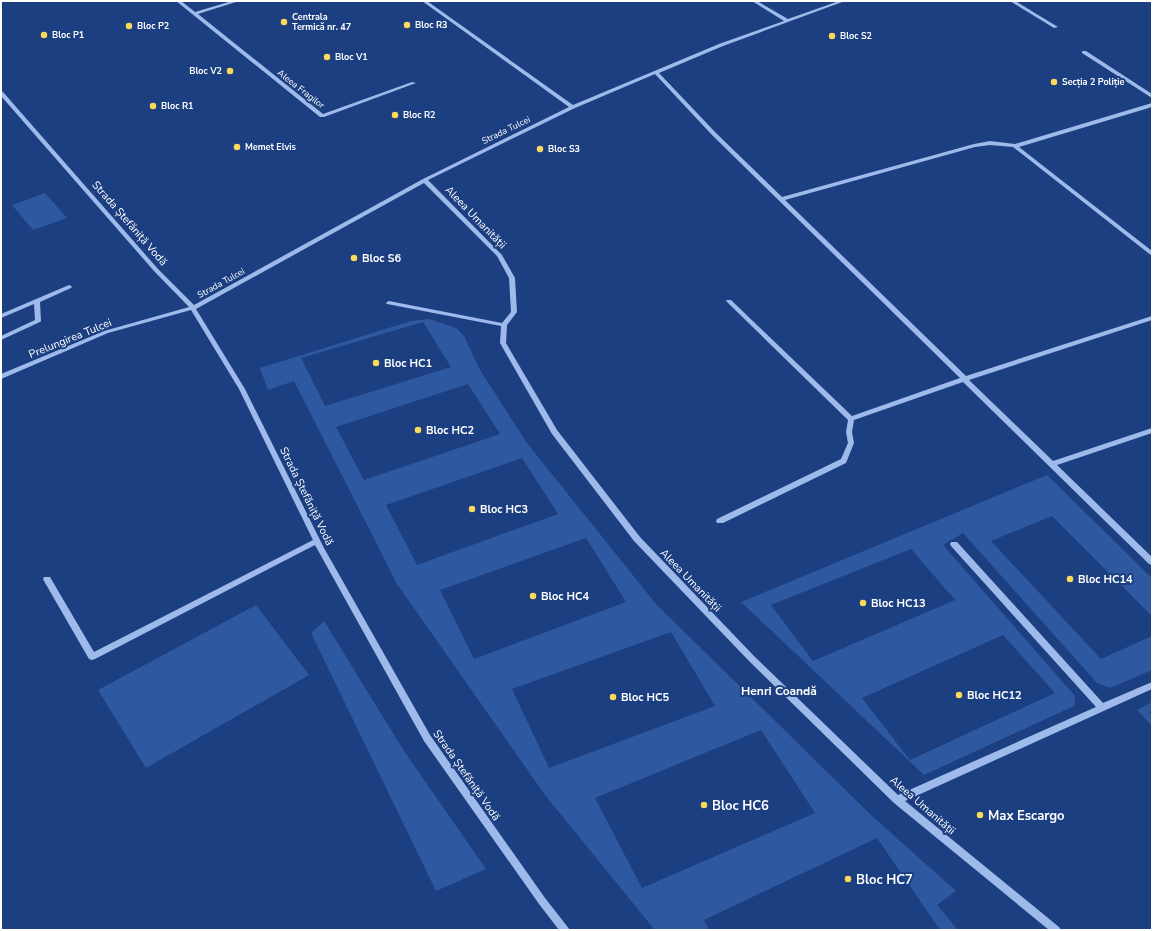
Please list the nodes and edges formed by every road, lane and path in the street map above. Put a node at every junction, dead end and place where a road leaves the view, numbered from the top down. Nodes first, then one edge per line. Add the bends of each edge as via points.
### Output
1 (178, 1) edge
2 (238, 1) edge
3 (424, 1) edge
4 (754, 1) edge
5 (843, 1) edge
6 (1012, 1) edge
7 (194, 14) junction
8 (787, 22) junction
9 (1056, 27) dead end
10 (1084, 52) dead end
11 (656, 72) junction
12 (414, 83) dead end
13 (1, 93) edge
14 (1152, 96) edge
15 (1152, 105) edge
16 (573, 107) junction
17 (1015, 146) junction
18 (425, 180) junction
19 (781, 199) junction
20 (1152, 254) edge
21 (69, 287) dead end
22 (37, 300) junction
23 (729, 301) dead end
24 (389, 303) dead end
25 (193, 308) junction
26 (1, 316) edge
27 (1152, 318) edge
28 (504, 325) junction
29 (1, 338) edge
30 (1, 377) edge
31 (964, 379) junction
32 (851, 418) junction
33 (1152, 430) edge
34 (1052, 464) junction
35 (720, 521) dead end
36 (317, 541) junction
37 (954, 544) dead end
38 (1152, 562) edge
39 (47, 579) dead end
40 (1152, 685) edge
41 (1102, 708) junction
42 (897, 800) junction
43 (565, 930) edge
44 (1056, 930) edge

1 - 7 street, Aleea Fragilor
2 - 7 street
3 - 16 street
4 - 8 street
5 - 8 street, Strada Tulcei
6 - 9 street
7 - 12 street, Aleea Fragilor via 322,116
8 - 11 street, Strada Tulcei
10 - 14 street
11 - 16 street, Strada Tulcei
11 - 19 street via 714,134
13 - 25 street, Strada Ștefăniță Vodă via 156,270
15 - 17 street
16 - 18 street, Strada Tulcei
17 - 19 street via 974,146
17 - 20 street
18 - 25 street, Strada Tulcei
18 - 28 street, Aleea Umanității via 499,255 512,278 514,312
19 - 31 street
21 - 22 street
22 - 26 street
22 - 29 street via 38,321
23 - 32 street
24 - 28 street
25 - 30 street, Prelungirea Tulcei via 106,332
25 - 36 street, Strada Ștefăniță Vodă via 242,389
27 - 31 street
28 - 42 street, Aleea Umanității via 503,343 554,432 637,539 750,658
31 - 32 street
31 - 34 street
32 - 35 street via 851,443 844,461
33 - 34 street
34 - 38 street
36 - 39 street via 92,657
36 - 43 street, Strada Ștefăniță Vodă via 427,738
37 - 41 street
40 - 41 street
41 - 42 street
42 - 44 street, Aleea Umanității

